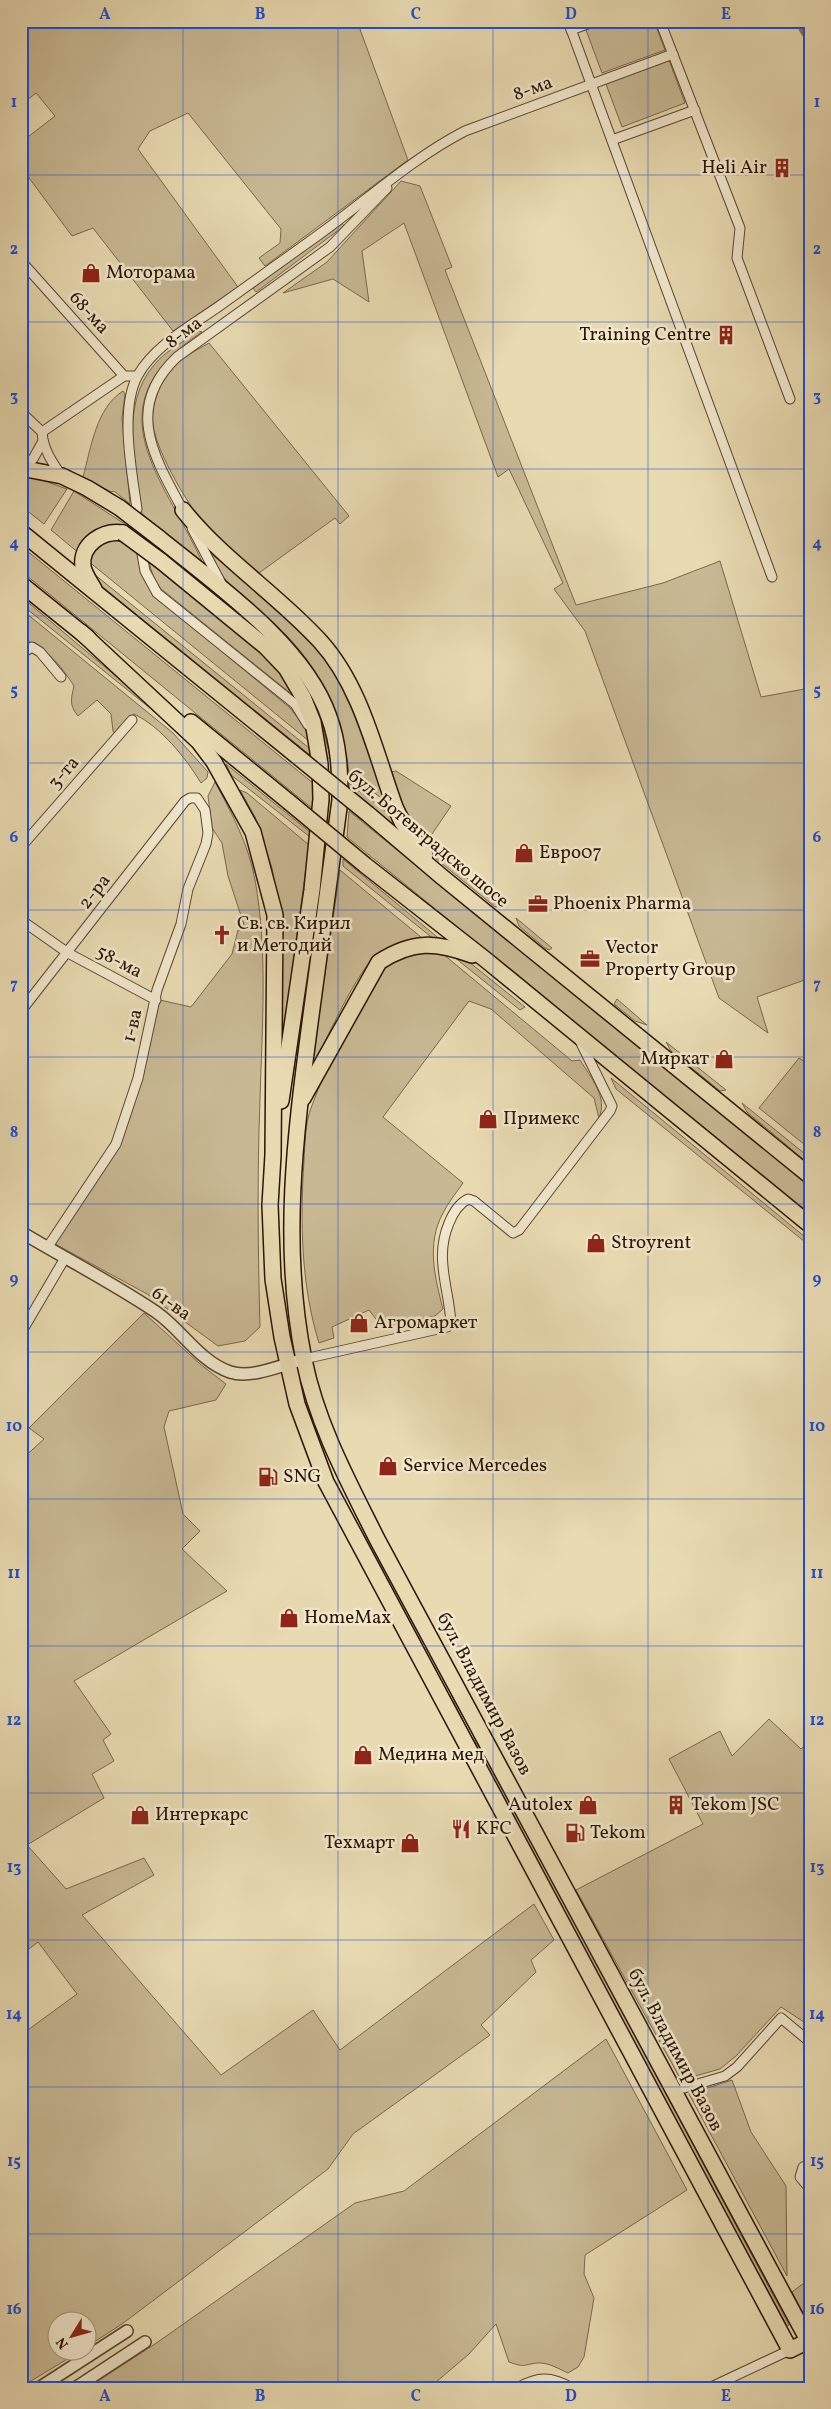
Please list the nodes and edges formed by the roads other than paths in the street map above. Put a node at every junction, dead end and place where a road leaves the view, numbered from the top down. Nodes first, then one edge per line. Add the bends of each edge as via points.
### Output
1 (595, 21) edge
2 (660, 21) edge
3 (570, 26) edge
4 (673, 54) junction
5 (592, 84) junction
6 (695, 110) junction
7 (612, 140) junction
8 (410, 165) junction
9 (21, 261) edge
10 (204, 317) junction
11 (214, 330) junction
12 (124, 376) junction
13 (137, 376) junction
14 (790, 399) dead end
15 (21, 412) edge
16 (43, 436) junction
17 (21, 466) edge
18 (62, 476) junction
19 (137, 509) dead end
20 (183, 510) junction
21 (21, 532) edge
22 (142, 554) dead end
23 (772, 577) dead end
24 (21, 584) edge
25 (226, 593) junction
26 (101, 598) junction
27 (81, 632) junction
28 (21, 654) edge
29 (61, 677) dead end
30 (132, 720) dead end
31 (320, 764) junction
32 (197, 798) joint
33 (21, 847) edge
34 (440, 876) junction
35 (21, 920) edge
36 (68, 953) junction
37 (486, 960) junction
38 (156, 1000) junction
39 (21, 1011) edge
40 (576, 1034) junction
41 (299, 1105) junction
42 (273, 1155) junction
43 (810, 1176) edge
44 (810, 1225) edge
45 (21, 1232) edge
46 (47, 1248) junction
47 (65, 1258) junction
48 (21, 1333) edge
49 (304, 1360) junction
50 (288, 1363) junction
51 (810, 2042) edge
52 (684, 2088) dead end
53 (810, 2164) edge
54 (810, 2189) edge
55 (127, 2331) dead end
56 (145, 2342) dead end
57 (809, 2342) edge
58 (790, 2350) junction
59 (39, 2388) edge
60 (75, 2388) edge
61 (517, 2388) edge
62 (572, 2388) edge
63 (709, 2388) edge

1 - 3 street
2 - 4 street
3 - 5 street
4 - 5 street, 8-ма
4 - 6 street
5 - 7 street
5 - 8 street, 8-ма via 465,132
6 - 7 street
6 - 14 street via 740,228 737,258
7 - 23 street
8 - 10 street, 8-ма
8 - 11 street, 8-ма via 330,247
9 - 12 street, 68-ма
10 - 11 street
10 - 13 street, 8-ма via 151,358
11 - 20 street, 8-ма via 167,366 152,394 148,413 150,441
12 - 13 street
12 - 16 street
13 - 19 street, 8-ма via 129,406 128,431
15 - 16 street
16 - 17 street via 33,459
16 - 18 street via 50,460
17 - 18 main road, бул. Владимир Вазов
18 - 25 main road, бул. Владимир Вазов, bridge via 120,508
20 - 25 street, 8-ма
20 - 34 main road via 214,545 321,642 338,666 358,704 402,822
21 - 26 main road, бул. Ботевградско шосе
22 - 31 street via 145,571 157,593 295,704 306,721
24 - 27 main road
25 - 41 main road, бул. Владимир Вазов via 294,656 329,717 339,760 340,800
26 - 31 main road, bridge via 84,569 85,553 96,538 106,533 123,533 266,646 286,668 313,722
26 - 34 main road, бул. Ботевградско шосе, bridge
27 - 37 main road, bridge
27 - 42 main road via 199,742 214,762 253,832 274,915
28 - 29 street via 32,647
30 - 33 street, 3-та
31 - 42 main road via 321,799 312,890
32 - 36 street, 2-ра via 185,801
32 - 38 street, 1-ва via 206,816 206,844 188,889 181,924
34 - 43 main road, бул. Ботевградско шосе
35 - 36 street, 58-ма
36 - 38 street, 58-ма
36 - 39 street, 2-ра
37 - 40 main road
37 - 41 main road via 438,944 398,950 379,962
38 - 46 street, 1-ва via 138,1078 116,1144
40 - 44 main road
40 - 49 street via 612,1106 594,1134 518,1230 508,1231 474,1201 461,1202 443,1236 441,1264 451,1323 447,1327
41 - 49 main road, бул. Владимир Вазов via 291,1181 292,1273
42 - 50 main road via 270,1205 273,1279
45 - 46 street, 61-ва
46 - 47 street, 61-ва
47 - 48 street
47 - 50 street, 61-ва via 156,1312 210,1361 230,1372 249,1374
49 - 50 street, 61-ва
49 - 57 main road, бул. Владимир Вазов via 330,1445 377,1539
50 - 58 main road via 297,1404 332,1496
51 - 52 street via 781,2018 725,2076
53 - 54 street via 803,2167 800,2177
55 - 59 street
56 - 60 street
57 - 58 main road
58 - 63 street
61 - 62 street via 541,2377 558,2380

